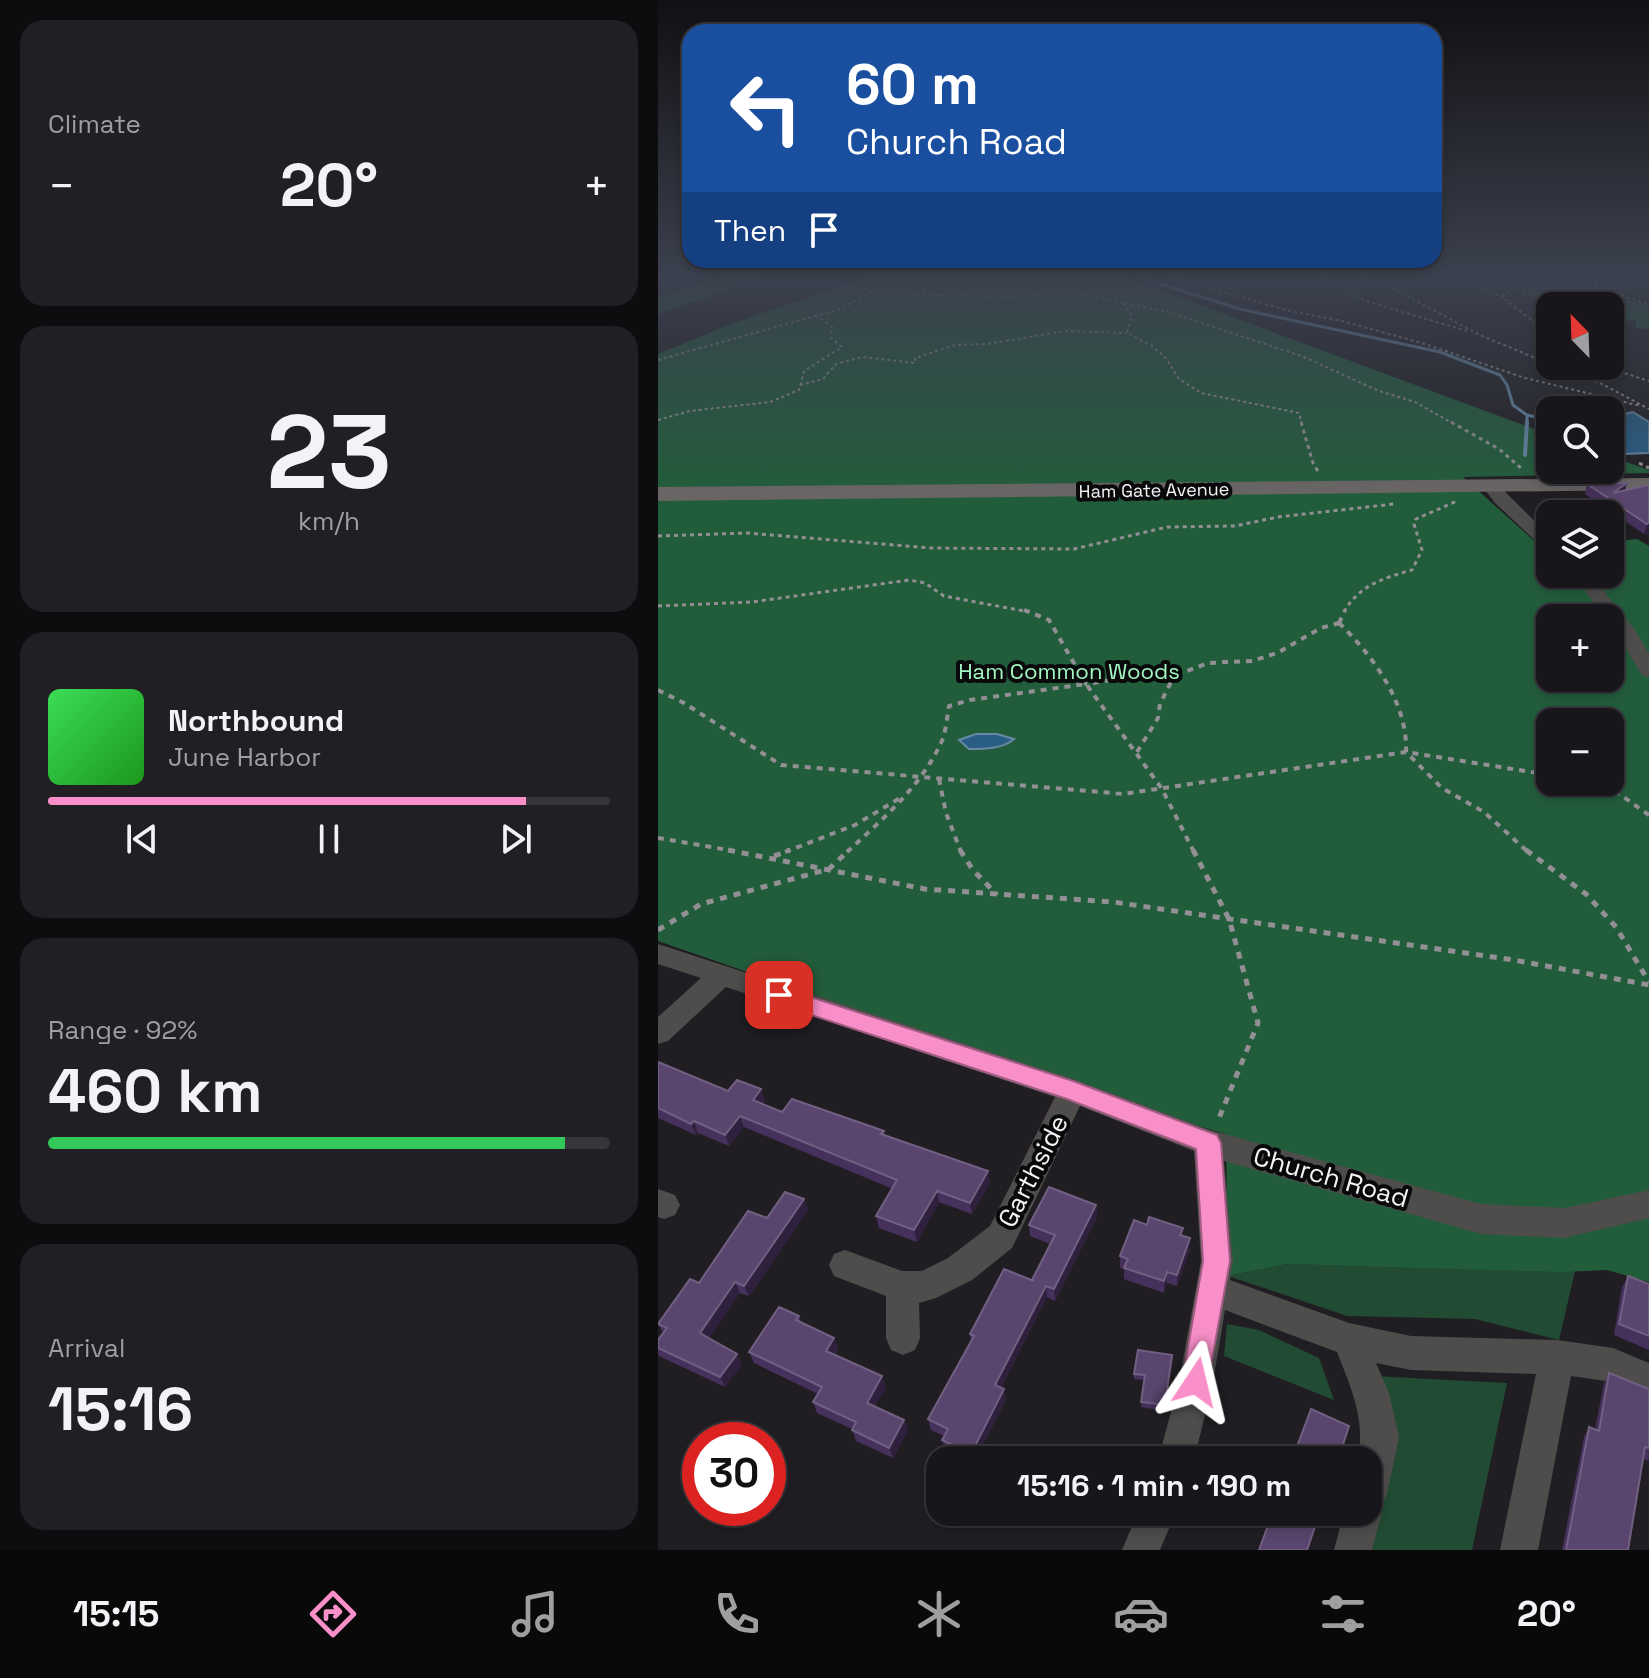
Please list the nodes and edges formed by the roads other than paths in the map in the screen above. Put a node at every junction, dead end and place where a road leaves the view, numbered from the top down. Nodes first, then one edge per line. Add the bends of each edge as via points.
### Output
1 (1649, 484) edge
2 (1481, 487) junction
3 (658, 494) edge
4 (1536, 532) edge
5 (1592, 588) edge
6 (1649, 671) edge
7 (658, 954) edge
8 (721, 976) junction
9 (658, 1033) edge
10 (1073, 1091) junction
11 (1208, 1143) junction
12 (1649, 1204) edge
13 (845, 1265) dead end
14 (902, 1287) junction
15 (1213, 1290) junction
16 (903, 1338) dead end
17 (1349, 1340) junction
18 (1557, 1357) junction
19 (1649, 1380) edge
20 (1180, 1446) edge
21 (1379, 1446) edge
22 (1151, 1526) edge
23 (1359, 1526) edge
24 (1141, 1550) edge
25 (1353, 1550) edge
26 (1519, 1550) edge

1 - 2 main road, Ham Gate Avenue
2 - 3 main road, Ham Gate Avenue
2 - 4 street
5 - 6 street
7 - 8 street, Church Road
8 - 9 street
8 - 10 street, Church Road
10 - 11 street, Church Road
10 - 14 street, Garthside via 1001,1237 960,1269 924,1287
11 - 12 street, Church Road via 1481,1219 1565,1223
11 - 15 street via 1217,1261
13 - 14 street
14 - 16 street
15 - 17 street
15 - 20 street
17 - 18 street via 1411,1353
17 - 21 street via 1371,1393
18 - 19 street via 1613,1365
18 - 26 street
22 - 24 street
23 - 25 street

